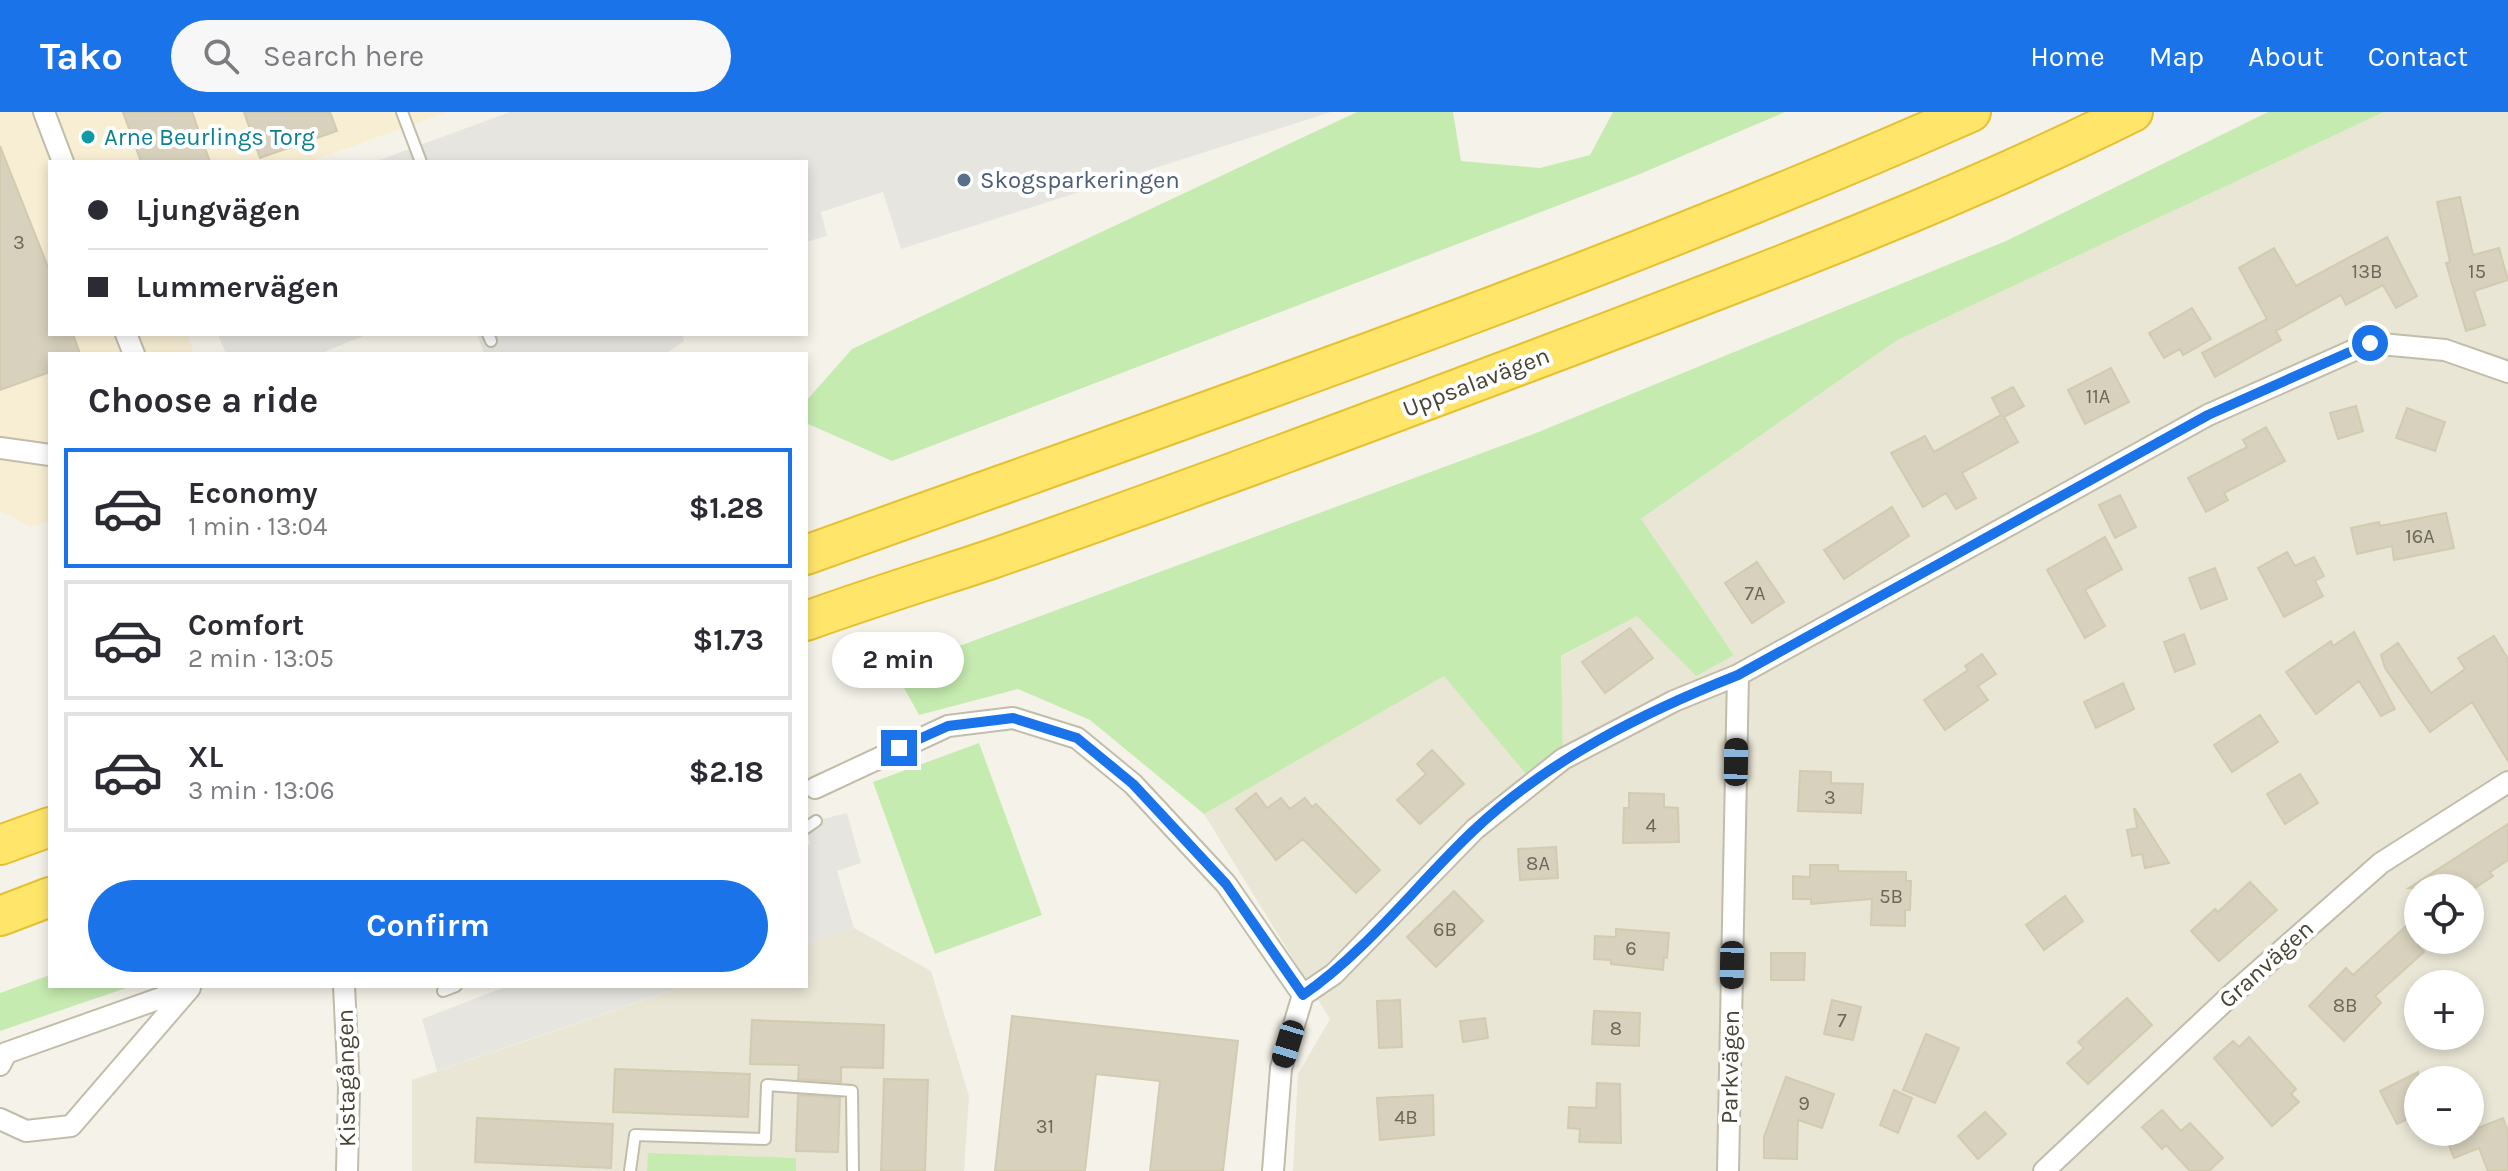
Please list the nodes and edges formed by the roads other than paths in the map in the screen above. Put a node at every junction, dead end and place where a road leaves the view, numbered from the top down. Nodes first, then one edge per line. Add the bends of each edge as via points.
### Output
1 (44, 112) edge
2 (402, 112) edge
3 (1971, 112) edge
4 (2133, 112) edge
5 (62, 160) edge
6 (420, 160) edge
7 (2508, 372) edge
8 (0, 448) edge
9 (48, 455) edge
10 (808, 554) edge
11 (808, 620) edge
12 (1738, 675) junction
13 (2508, 782) edge
14 (815, 788) dead end
15 (816, 821) dead end
16 (808, 827) edge
17 (48, 828) edge
18 (0, 845) edge
19 (48, 898) edge
20 (0, 916) edge
21 (190, 988) edge
22 (192, 988) edge
23 (344, 988) edge
24 (451, 988) edge
25 (443, 991) dead end
26 (1303, 995) junction
27 (0, 1065) edge
28 (0, 1119) edge
29 (347, 1171) edge
30 (630, 1171) edge
31 (853, 1171) edge
32 (1273, 1171) edge
33 (1728, 1171) edge
34 (2044, 1171) edge

1 - 5 street
2 - 6 lane
3 - 10 highway via 1739,212
4 - 11 highway, Uppsalavägen via 1920,209 1741,281 1380,418
7 - 12 street via 2445,350 2370,343 2208,415
8 - 9 street
12 - 26 street via 1674,701 1563,759 1475,829 1334,974
12 - 33 street, Parkvägen
13 - 34 street, Granvägen via 2381,863
14 - 26 street via 948,726 1013,718 1077,738 1133,784 1226,884
15 - 16 lane
17 - 18 highway
19 - 20 highway
21 - 27 street via 6,1053
22 - 28 street via 71,1126 26,1131
23 - 29 street, Kistagången
24 - 25 lane
26 - 32 street via 1281,1068
30 - 31 lane via 635,1135 765,1139 767,1085 852,1091

